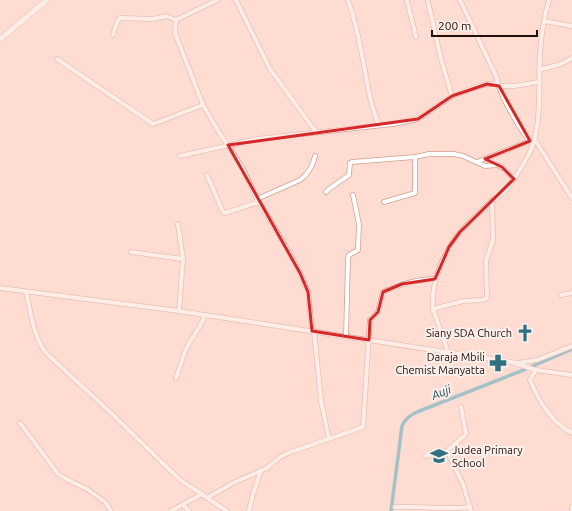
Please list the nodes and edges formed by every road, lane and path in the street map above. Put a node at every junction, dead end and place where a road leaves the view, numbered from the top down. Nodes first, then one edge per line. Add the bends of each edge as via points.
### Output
1 (47, 0) edge
2 (217, 0) edge
3 (236, 0) edge
4 (348, 0) edge
5 (407, 0) edge
6 (460, 0) edge
7 (549, 0) edge
8 (428, 2) dead end
9 (176, 20) junction
10 (544, 21) junction
11 (572, 26) edge
12 (114, 34) dead end
13 (416, 37) dead end
14 (0, 39) edge
15 (572, 58) edge
16 (57, 59) dead end
17 (539, 70) junction
18 (539, 82) junction
19 (499, 85) junction
20 (452, 96) junction
21 (203, 104) junction
22 (379, 125) junction
23 (316, 132) junction
24 (533, 142) junction
25 (228, 145) junction
26 (180, 156) dead end
27 (314, 156) dead end
28 (415, 157) junction
29 (477, 162) junction
30 (207, 175) dead end
31 (514, 179) junction
32 (326, 192) dead end
33 (353, 195) dead end
34 (572, 198) edge
35 (257, 199) junction
36 (492, 201) junction
37 (384, 202) dead end
38 (178, 224) dead end
39 (131, 252) dead end
40 (183, 259) junction
41 (435, 279) junction
42 (0, 288) edge
43 (26, 292) junction
44 (572, 293) edge
45 (561, 295) dead end
46 (434, 309) junction
47 (179, 311) junction
48 (205, 315) junction
49 (313, 331) junction
50 (346, 336) junction
51 (369, 340) junction
52 (572, 346) edge
53 (448, 352) junction
54 (515, 363) junction
55 (535, 370) junction
56 (572, 375) edge
57 (176, 378) dead end
58 (461, 407) dead end
59 (20, 423) dead end
60 (572, 433) edge
61 (329, 439) junction
62 (447, 451) junction
63 (425, 456) dead end
64 (261, 470) junction
65 (202, 494) junction
66 (207, 498) junction
67 (183, 505) junction
68 (395, 507) dead end
69 (470, 509) edge
70 (111, 511) edge
71 (171, 511) edge
72 (189, 511) edge
73 (227, 511) edge
74 (250, 511) edge

1 - 14 main road
2 - 9 street
3 - 23 street via 270,69
4 - 22 street via 362,52 370,103
5 - 13 street
6 - 19 street
7 - 10 street
8 - 20 street
9 - 12 street via 166,16 153,19 120,18
9 - 21 street via 175,33
10 - 11 street
10 - 17 street
15 - 17 street
16 - 21 street via 153,124
17 - 18 street
18 - 19 street via 514,86
18 - 24 street via 540,94
19 - 20 street via 487,84
19 - 24 street via 507,103
20 - 22 street via 418,119
21 - 25 street
22 - 23 street
23 - 25 street
24 - 29 street
24 - 31 street
24 - 34 street
25 - 26 street
25 - 35 street
27 - 35 street via 312,165 300,180
28 - 29 street via 454,154
28 - 32 street via 352,162 349,175
28 - 37 street via 415,193
29 - 31 street via 485,166 498,165
30 - 35 street via 223,212 252,205
31 - 36 street via 503,193
33 - 50 street via 359,224 358,250 348,258
35 - 49 street via 286,245 304,283
36 - 41 street via 449,247
36 - 46 street via 493,240 486,260 487,298
38 - 40 street
39 - 40 street
40 - 47 street
41 - 46 street
41 - 51 street via 402,284 383,292 378,312 370,320
42 - 43 street
43 - 47 street
43 - 65 street via 37,336 50,357 174,474
44 - 45 street
46 - 53 street
47 - 48 street
48 - 49 street
48 - 57 street via 184,353
49 - 50 street
49 - 61 street
50 - 51 street
51 - 53 street
51 - 61 street via 364,389 364,424 360,429
52 - 54 street via 537,360
53 - 54 street
54 - 55 street
55 - 56 street
55 - 60 street via 530,381 542,404 558,424
58 - 62 street via 466,434
59 - 70 street via 58,474 87,489 105,502
61 - 64 street via 288,453
62 - 63 street
62 - 69 street via 463,484
64 - 66 street
64 - 74 street
65 - 66 street
65 - 67 street
66 - 73 street
67 - 71 street
67 - 72 street
68 - 69 street

